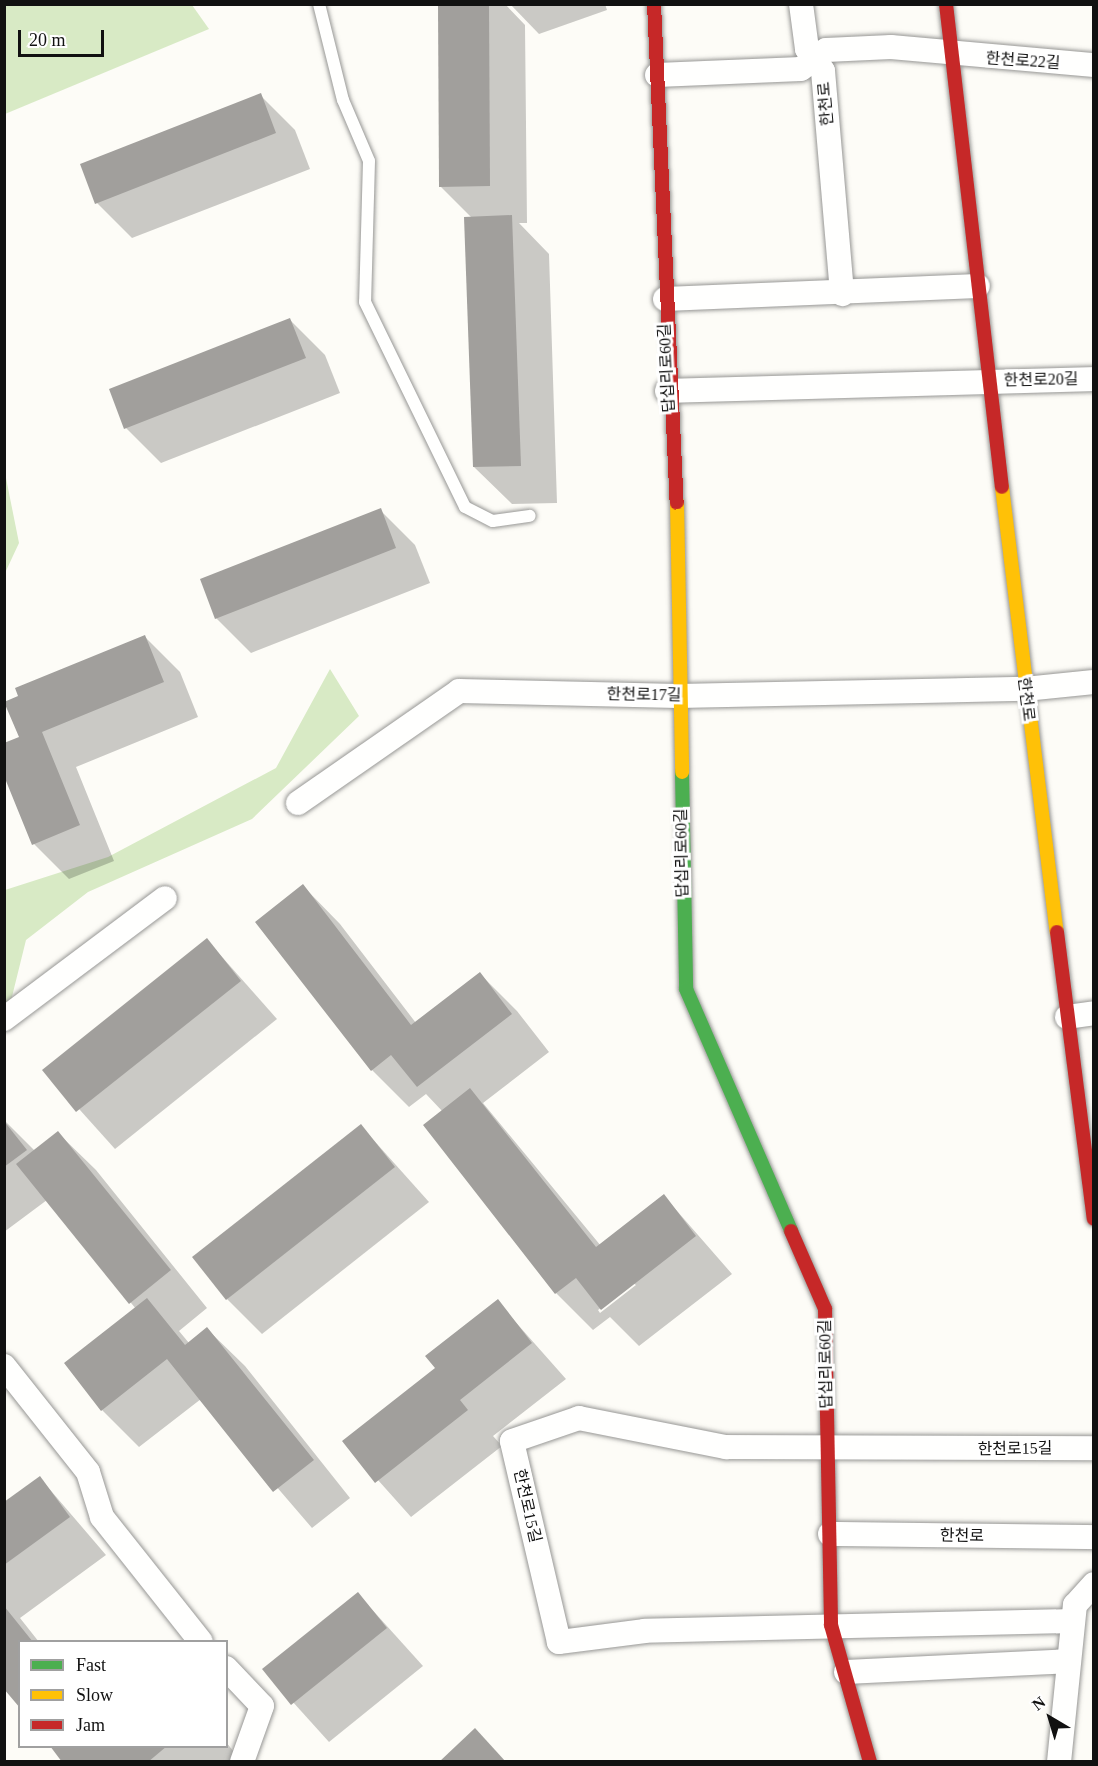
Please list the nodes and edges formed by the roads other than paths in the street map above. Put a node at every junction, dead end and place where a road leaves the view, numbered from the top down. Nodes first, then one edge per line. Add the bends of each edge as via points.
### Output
1 (319, 4) edge
2 (654, 4) edge
3 (801, 4) edge
4 (946, 4) edge
5 (952, 56) junction
6 (814, 59) junction
7 (1094, 65) edge
8 (657, 75) junction
9 (978, 286) junction
10 (842, 294) junction
11 (665, 299) junction
12 (1094, 379) edge
13 (989, 381) junction
14 (667, 391) junction
15 (530, 516) dead end
16 (1094, 682) edge
17 (1025, 689) junction
18 (678, 696) junction
19 (298, 802) dead end
20 (165, 898) dead end
21 (1094, 1013) edge
22 (1067, 1017) junction
23 (4, 1019) edge
24 (1094, 1219) edge
25 (4, 1366) edge
26 (1094, 1448) edge
27 (828, 1451) junction
28 (830, 1534) junction
29 (1094, 1537) edge
30 (1094, 1584) edge
31 (1073, 1621) junction
32 (831, 1625) junction
33 (200, 1640) edge
34 (1069, 1661) junction
35 (228, 1670) edge
36 (846, 1672) junction
37 (242, 1761) edge
38 (870, 1761) edge
39 (1059, 1761) edge

1 - 15 lane via 343,100 369,161 366,302 465,507 493,521
2 - 8 street, 답십리로60길
3 - 6 street via 807,49
4 - 5 street, 한천로
5 - 6 street, 한천로 via 891,47 826,50
5 - 7 street, 한천로22길
5 - 9 street, 한천로
6 - 8 street via 801,69
6 - 10 street, 한천로 via 823,71
8 - 11 street, 답십리로60길
9 - 10 street
9 - 13 street, 한천로
10 - 11 street
11 - 14 street, 답십리로60길
12 - 13 street, 한천로20길
13 - 14 street
13 - 17 street, 한천로
14 - 18 street, 답십리로60길 via 677,506
16 - 17 street, 한천로17길
17 - 18 street, 한천로17길
17 - 22 street, 한천로
18 - 19 street, 한천로17길 via 459,691
18 - 27 street, 답십리로60길 via 686,989 825,1309
20 - 23 street
21 - 22 street
22 - 24 street, 한천로
25 - 33 street via 88,1472 102,1517
26 - 27 street, 한천로15길
27 - 28 street, 답십리로60길
27 - 32 street, 한천로15길 via 726,1447 579,1418 512,1441 559,1642 645,1631
28 - 29 street, 한천로
28 - 32 street, 답십리로60길
30 - 31 street via 1075,1605
31 - 32 street, 한천로15길
31 - 34 street
32 - 36 street, 답십리로60길
34 - 36 street
34 - 39 street
35 - 37 street via 262,1706
36 - 38 street, 답십리로60길

